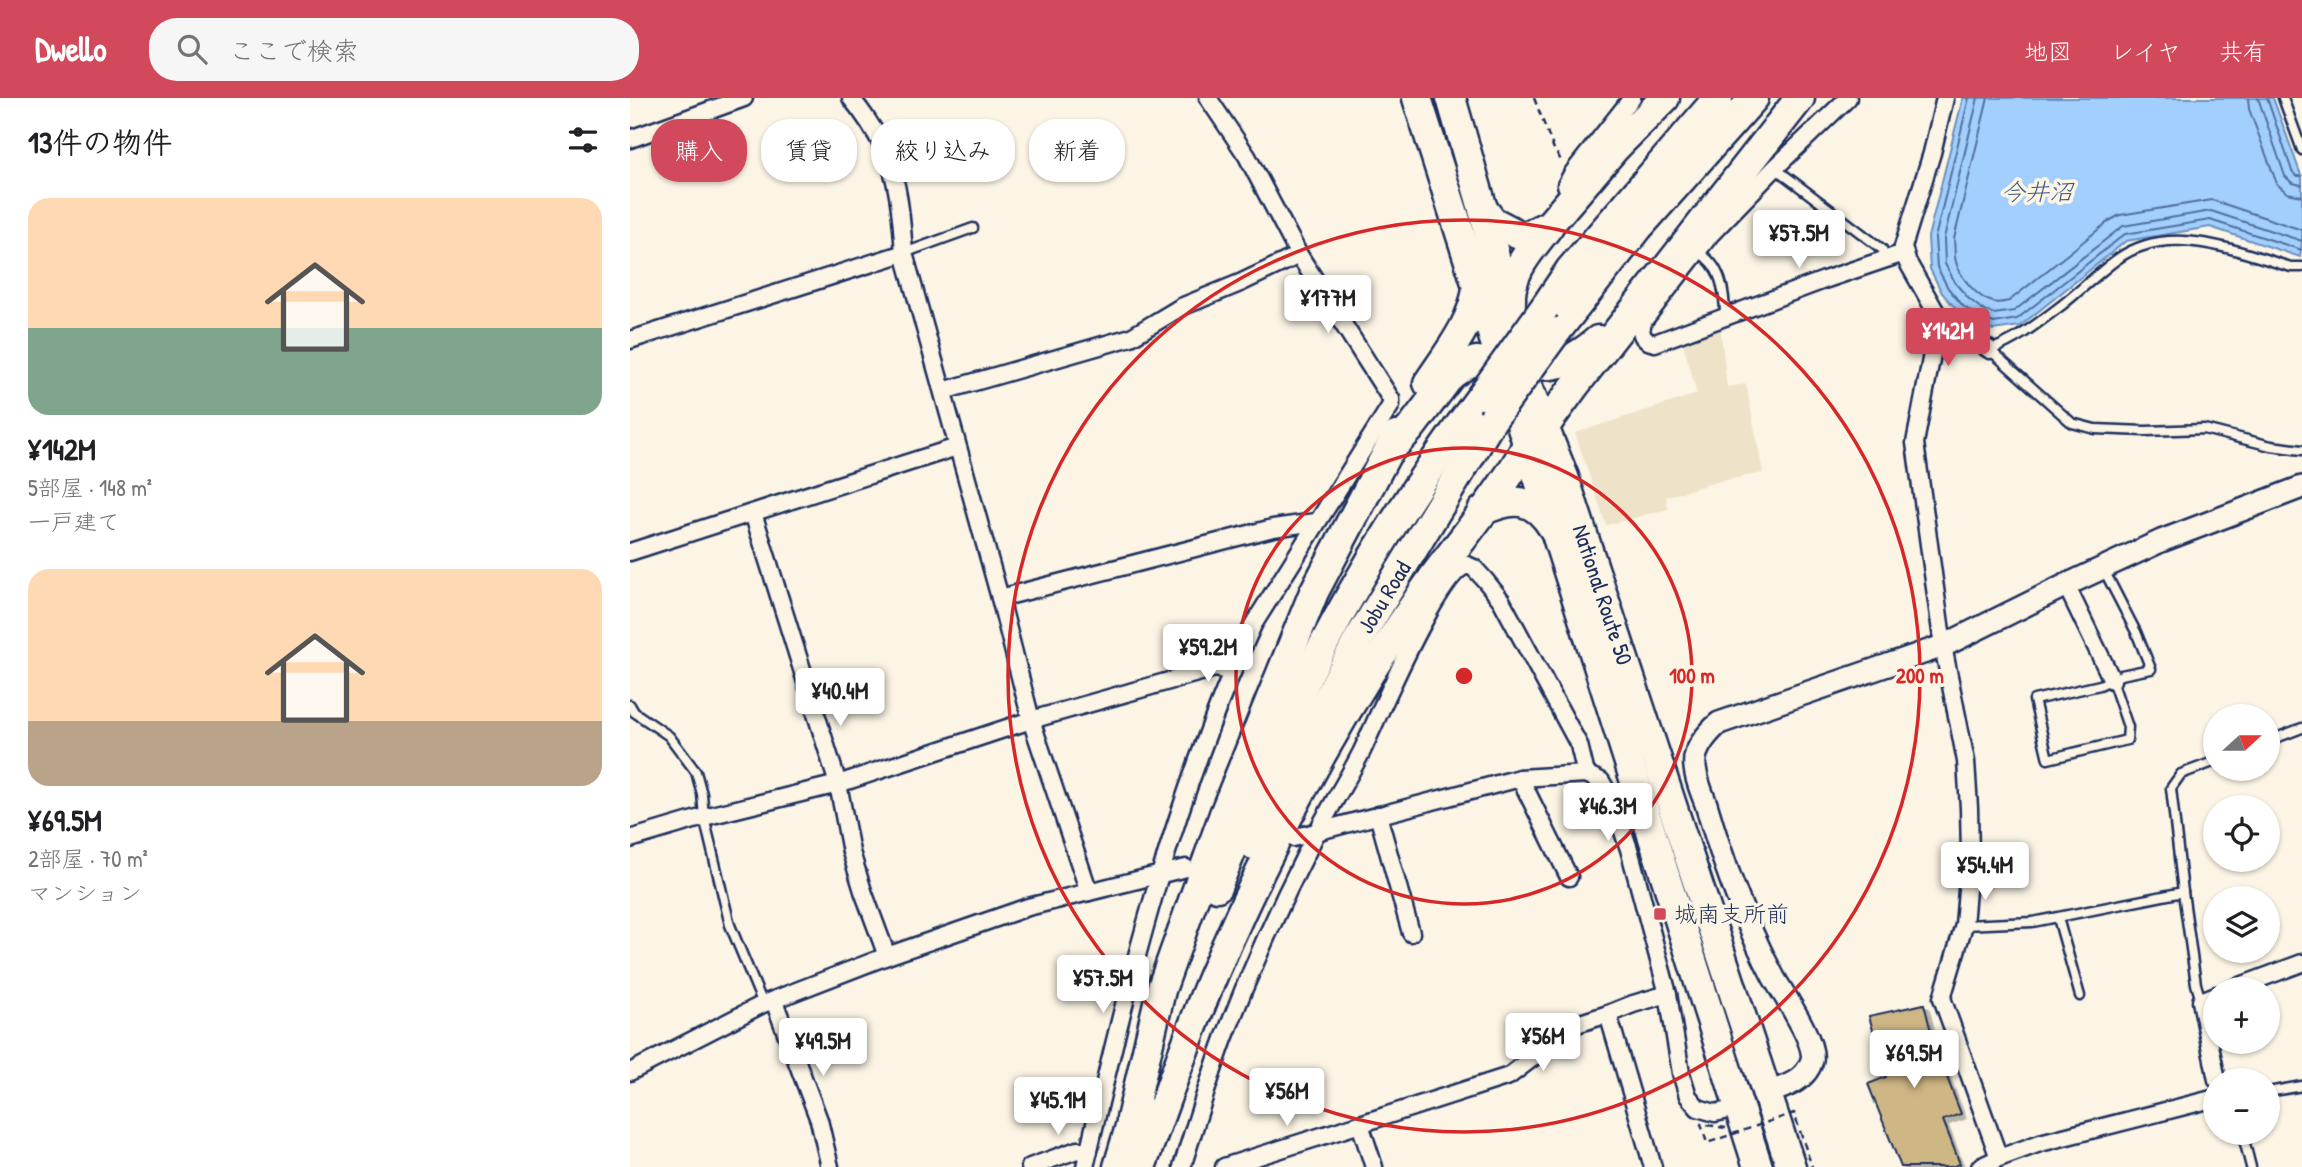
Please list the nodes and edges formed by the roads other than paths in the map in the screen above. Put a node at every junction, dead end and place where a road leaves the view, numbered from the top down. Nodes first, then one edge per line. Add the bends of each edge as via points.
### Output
1 (744, 98) edge
2 (851, 98) edge
3 (1208, 98) edge
4 (1417, 98) edge
5 (1451, 98) edge
6 (1632, 98) edge
7 (1665, 98) edge
8 (1718, 98) edge
9 (1754, 98) edge
10 (1800, 98) edge
11 (1848, 98) edge
12 (1945, 98) edge
13 (2283, 98) edge
14 (630, 139) edge
15 (2302, 150) edge
16 (1775, 167) junction
17 (1575, 195) junction
18 (1483, 209) junction
19 (1549, 225) junction
20 (973, 229) dead end
21 (1691, 248) junction
22 (904, 253) junction
23 (1903, 253) junction
24 (1299, 255) junction
25 (1887, 259) junction
26 (2302, 267) edge
27 (1478, 288) junction
28 (1641, 302) junction
29 (1937, 314) junction
30 (1725, 318) junction
31 (1550, 319) junction
32 (630, 340) edge
33 (1990, 350) junction
34 (1511, 356) junction
35 (943, 391) junction
36 (1487, 408) junction
37 (1535, 438) junction
38 (957, 447) junction
39 (2302, 450) edge
40 (1388, 452) junction
41 (2302, 487) edge
42 (1482, 510) junction
43 (753, 513) junction
44 (1316, 522) junction
45 (1558, 536) junction
46 (630, 552) edge
47 (2103, 568) junction
48 (2066, 585) junction
49 (1000, 598) junction
50 (1943, 646) junction
51 (1232, 672) junction
52 (2112, 680) junction
53 (630, 705) edge
54 (1031, 720) junction
55 (2302, 727) edge
56 (2280, 736) edge
57 (2203, 766) edge
58 (1586, 774) junction
59 (1520, 778) junction
60 (838, 784) junction
61 (1378, 815) junction
62 (704, 817) junction
63 (1317, 832) junction
64 (1293, 838) dead end
65 (630, 839) edge
66 (1186, 868) dead end
67 (1161, 874) junction
68 (1569, 877) dead end
69 (1088, 892) junction
70 (2183, 892) junction
71 (2058, 918) junction
72 (1964, 925) junction
73 (1411, 933) dead end
74 (887, 956) junction
75 (2302, 962) edge
76 (2263, 977) edge
77 (2203, 992) edge
78 (1668, 994) junction
79 (2080, 996) dead end
80 (769, 1002) junction
81 (1608, 1014) junction
82 (630, 1072) edge
83 (2302, 1086) edge
84 (2280, 1090) edge
85 (1767, 1093) junction
86 (2203, 1101) edge
87 (1732, 1118) junction
88 (1131, 1119) junction
89 (1360, 1124) junction
90 (2245, 1145) edge
91 (1999, 1158) junction
92 (1087, 1159) edge
93 (830, 1167) edge
94 (1030, 1167) edge
95 (1118, 1167) edge
96 (1140, 1167) edge
97 (1182, 1167) edge
98 (1224, 1167) edge
99 (1374, 1167) edge
100 (1653, 1167) edge
101 (1758, 1167) edge
102 (1791, 1167) edge
103 (1980, 1167) edge
104 (2251, 1167) edge

1 - 14 street
2 - 22 street via 876,130 889,157 900,200
3 - 24 street via 1236,137
4 - 27 highway, National Route 50
5 - 18 highway, National Route 50
6 - 17 street via 1572,173 1566,184
7 - 17 highway
8 - 31 highway, Jobu Road via 1570,270
9 - 31 highway, Jobu Road
10 - 21 highway
11 - 16 street
12 - 23 street
13 - 15 lane
16 - 21 street via 1710,235
16 - 25 lane via 1882,249
17 - 19 highway
18 - 19 highway via 1492,221 1517,234 1526,236
18 - 34 highway, National Route 50
19 - 34 highway via 1520,264 1510,288
20 - 22 lane
21 - 28 highway
21 - 30 lane via 1713,262
21 - 30 street via 1644,320 1642,335 1655,343
22 - 32 street
22 - 35 street
23 - 25 street
23 - 29 street
24 - 35 street via 1181,307 1131,337
24 - 44 street via 1391,399
25 - 30 street
26 - 33 lane via 2204,242 2149,245 2116,260 2024,334
27 - 34 highway, National Route 50
27 - 40 highway via 1465,326
28 - 34 highway via 1631,304 1603,335 1569,361 1543,365
28 - 37 highway
29 - 33 street
29 - 50 street via 1915,443
31 - 36 highway, Jobu Road, bridge
33 - 39 lane via 2073,424 2146,431 2204,429
34 - 37 highway, National Route 50
34 - 40 highway via 1458,369
35 - 38 street
36 - 88 highway, Jobu Road via 1432,466 1379,546 1296,699 1195,939
36 - 96 highway, Jobu Road via 1286,778 1227,904 1157,1092
37 - 42 highway
37 - 45 highway, National Route 50
37 - 85 highway, National Route 50 via 1569,491
38 - 43 street
38 - 49 street
40 - 88 highway via 1314,592 1224,814 1161,990
41 - 47 street
42 - 45 highway via 1506,501 1523,501 1542,513
42 - 96 highway via 1416,602 1360,692 1263,866 1194,1022
43 - 46 street
43 - 60 street
44 - 49 street via 1273,527
44 - 51 street via 1253,625
45 - 87 highway, National Route 50
47 - 48 street
47 - 52 lane via 2151,668
48 - 50 street
48 - 52 street
49 - 54 street
50 - 72 street via 1966,761 1970,855
50 - 85 street via 1718,723 1705,736 1695,758 1713,828 1761,953 1812,1051 1805,1073 1794,1083
51 - 54 street via 1215,668
51 - 67 street
52 - 52 lane via 2034,700 2048,759 2127,740 2128,727
53 - 62 lane via 669,736 689,760 699,781
54 - 60 street
54 - 69 street
55 - 56 lane
57 - 70 lane via 2181,774 2171,788
58 - 59 street
58 - 63 street via 1580,746 1501,600 1474,568 1464,566 1414,638
58 - 78 street via 1601,781 1612,800
59 - 61 street
59 - 68 street
60 - 62 street
60 - 74 street via 851,852
61 - 63 street
61 - 73 street
62 - 65 street
62 - 80 lane via 730,925
63 - 64 street
63 - 97 street via 1224,1037
66 - 67 street
67 - 69 street
67 - 92 street
69 - 74 street via 1028,907
70 - 71 lane
70 - 77 lane via 2196,984
71 - 72 lane
71 - 79 lane
72 - 91 street via 1942,998
74 - 80 street
75 - 76 street
78 - 81 street
78 - 87 street via 1688,1096 1699,1108
80 - 82 street
80 - 93 street via 819,1120
81 - 89 street via 1577,1024 1509,1076
81 - 100 street
83 - 84 lane
85 - 102 highway, National Route 50
86 - 91 street
87 - 101 highway, National Route 50
88 - 95 highway, Jobu Road
89 - 98 street
89 - 99 street
90 - 104 lane
91 - 103 street
92 - 94 street via 1077,1150

